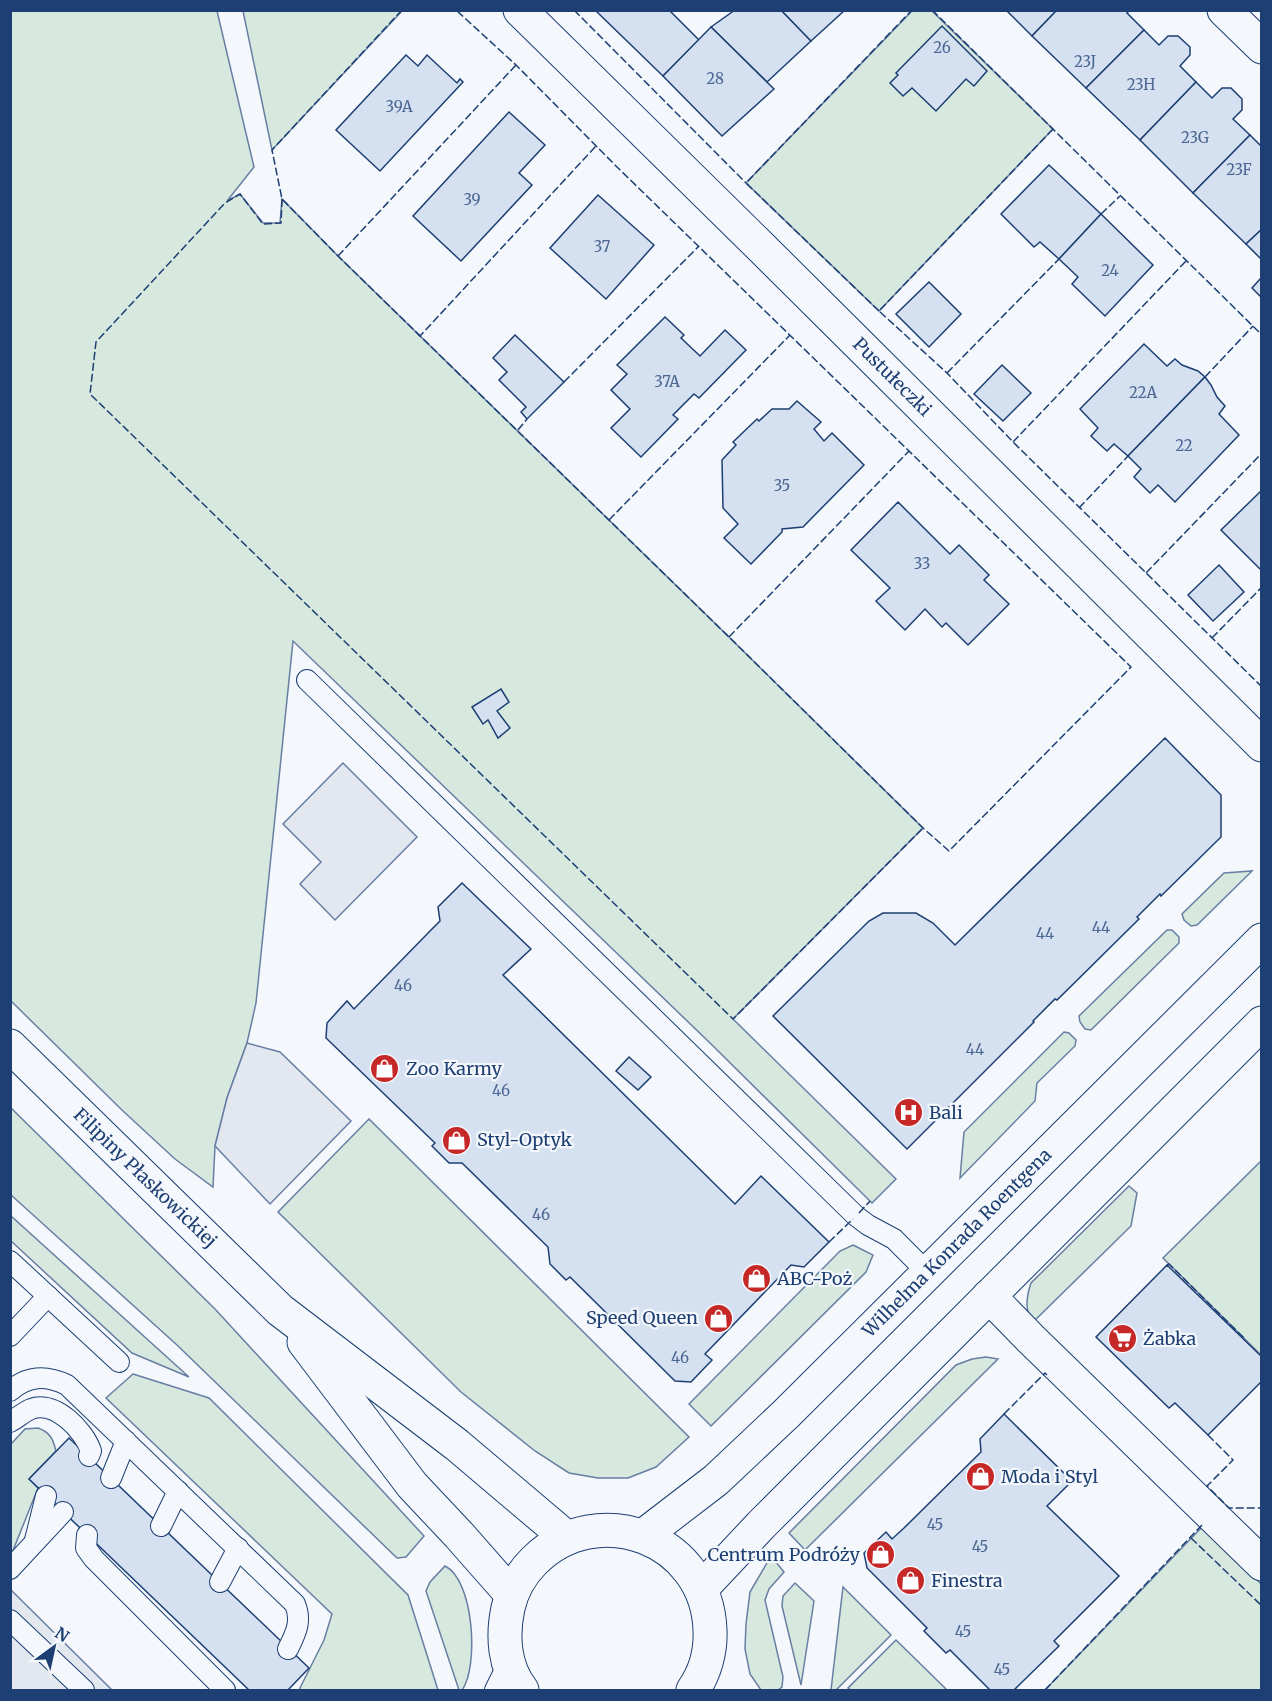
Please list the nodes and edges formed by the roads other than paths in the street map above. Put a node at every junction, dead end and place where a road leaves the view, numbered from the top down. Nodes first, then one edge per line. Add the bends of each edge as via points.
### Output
1 (520, 10) edge
2 (1224, 10) edge
3 (1262, 47) edge
4 (307, 680) dead end
5 (1262, 746) edge
6 (1262, 940) edge
7 (1262, 1023) edge
8 (10, 1046) edge
9 (10, 1261) edge
10 (928, 1273) junction
11 (48, 1296) junction
12 (989, 1296) junction
13 (280, 1310) junction
14 (10, 1336) edge
15 (118, 1362) dead end
16 (10, 1391) edge
17 (10, 1422) edge
18 (126, 1441) junction
19 (89, 1456) dead end
20 (111, 1478) dead end
21 (178, 1491) junction
22 (46, 1496) dead end
23 (63, 1512) dead end
24 (161, 1526) dead end
25 (87, 1535) dead end
26 (643, 1536) junction
27 (567, 1538) junction
28 (34, 1542) junction
29 (238, 1548) junction
30 (1262, 1564) edge
31 (10, 1569) edge
32 (220, 1582) dead end
33 (701, 1589) junction
34 (511, 1594) junction
35 (10, 1620) edge
36 (288, 1649) dead end
37 (508, 1682) edge
38 (706, 1684) edge
39 (221, 1689) edge
40 (84, 1690) edge

1 - 5 street, Pustułeczki
2 - 3 street
4 - 10 lane via 856,1216 894,1239
6 - 10 street, Wilhelma Konrada Roentgena
7 - 12 street
8 - 13 street, Filipiny Płaskowickiej
9 - 11 lane
10 - 26 street, Wilhelma Konrada Roentgena via 716,1480
11 - 14 lane
11 - 15 lane
12 - 30 street
12 - 33 street
13 - 27 street, Filipiny Płaskowickiej via 457,1445
13 - 34 street, Filipiny Płaskowickiej via 412,1485
16 - 18 lane via 32,1378 44,1377 67,1384
17 - 19 lane via 32,1408 54,1410 75,1435 87,1440
18 - 20 lane
18 - 21 lane
21 - 24 lane
21 - 29 lane
22 - 28 lane
23 - 28 lane
25 - 39 lane via 87,1552 133,1589 187,1642
26 - 27 street via 618,1530 592,1530
26 - 33 street via 671,1552
27 - 34 street via 544,1551 525,1570
28 - 31 lane
29 - 32 lane
29 - 36 lane via 295,1604 298,1628
33 - 38 street via 710,1615
34 - 37 street via 504,1629
35 - 40 lane

